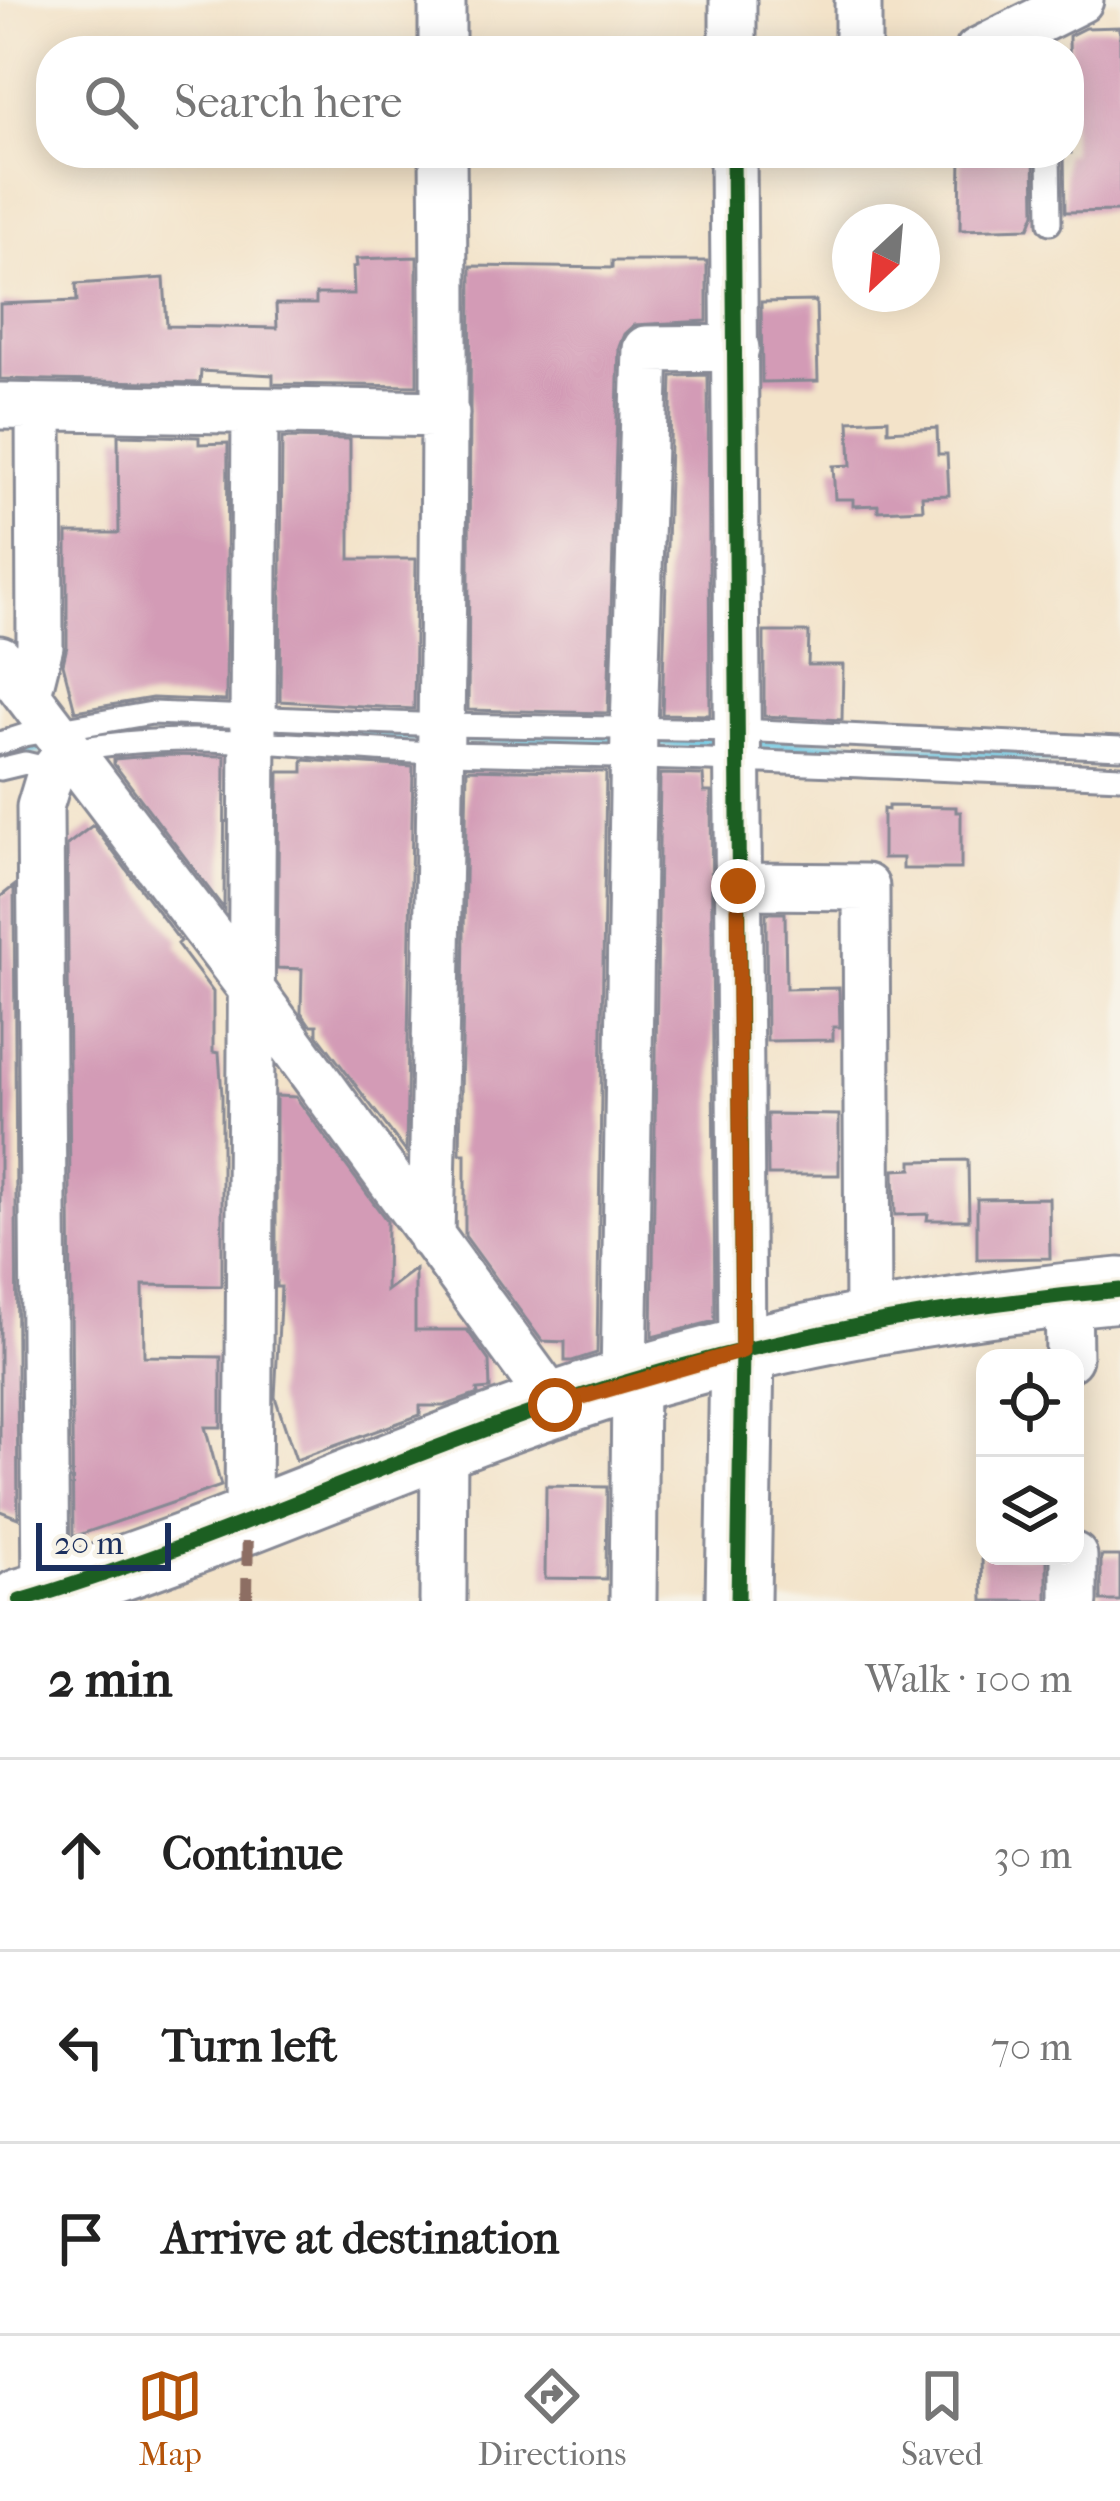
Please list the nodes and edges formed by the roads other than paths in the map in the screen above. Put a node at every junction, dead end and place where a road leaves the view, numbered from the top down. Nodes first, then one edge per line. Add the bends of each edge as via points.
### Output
1 (442, 0) edge
2 (733, 0) edge
3 (858, 0) edge
4 (1058, 17) edge
5 (442, 36) edge
6 (733, 36) edge
7 (858, 36) edge
8 (1013, 36) edge
9 (443, 168) edge
10 (733, 168) edge
11 (1049, 168) edge
12 (1050, 223) dead end
13 (736, 348) junction
14 (20, 406) edge
15 (255, 411) junction
16 (446, 415) junction
17 (41, 721) edge
18 (254, 729) junction
19 (442, 739) junction
20 (0, 743) edge
21 (634, 743) junction
22 (738, 745) junction
23 (1120, 748) edge
24 (0, 769) edge
25 (1120, 777) edge
26 (738, 886) junction
27 (248, 985) junction
28 (430, 1237) junction
29 (1094, 1292) edge
30 (868, 1324) junction
31 (1072, 1349) edge
32 (742, 1351) junction
33 (630, 1382) junction
34 (555, 1405) junction
35 (444, 1444) junction
36 (248, 1519) junction
37 (1073, 1565) edge
38 (37, 1598) edge
39 (442, 1601) edge
40 (633, 1601) edge
41 (738, 1601) edge
42 (1075, 1601) edge

1 - 5 street
2 - 6 street
3 - 7 street
4 - 8 street
9 - 16 street
10 - 13 street
11 - 12 lane
13 - 21 street via 646,349
13 - 22 street
14 - 15 street
14 - 17 street
15 - 16 street
15 - 18 street
16 - 19 street
17 - 18 lane via 121,740
17 - 20 lane
17 - 24 lane via 26,763
17 - 27 street
17 - 38 street via 49,777 40,807
18 - 19 lane
18 - 27 street
19 - 21 lane
19 - 28 street
21 - 22 lane
21 - 33 street
22 - 23 lane
22 - 25 lane
22 - 26 street
26 - 30 street via 866,886
26 - 32 street
27 - 28 street
27 - 36 street
28 - 34 street
29 - 30 street
29 - 31 street
30 - 32 street
32 - 33 street
32 - 41 street
33 - 34 street
33 - 40 street
34 - 35 street
35 - 36 street
35 - 39 street
36 - 38 street
37 - 42 street

